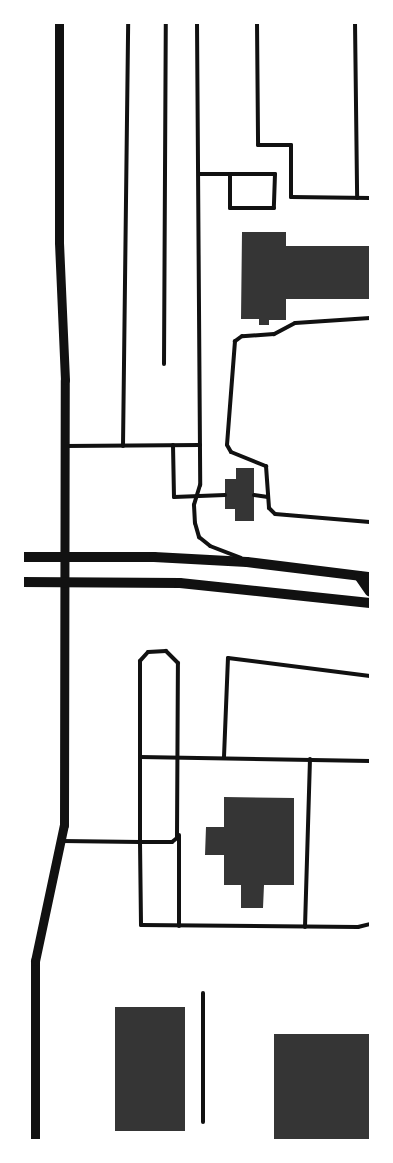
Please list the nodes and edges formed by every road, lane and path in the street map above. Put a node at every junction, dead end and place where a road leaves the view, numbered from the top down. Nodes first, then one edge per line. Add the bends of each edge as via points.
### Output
1 (59, 22) edge
2 (128, 22) edge
3 (166, 22) edge
4 (197, 22) edge
5 (257, 22) edge
6 (355, 22) edge
7 (199, 174) junction
8 (230, 174) junction
9 (357, 198) junction
10 (370, 198) edge
11 (370, 318) edge
12 (164, 364) dead end
13 (173, 445) junction
14 (200, 445) junction
15 (65, 446) junction
16 (123, 446) junction
17 (224, 495) dead end
18 (254, 496) dead end
19 (197, 497) junction
20 (268, 497) junction
21 (370, 522) edge
22 (22, 557) edge
23 (65, 557) junction
24 (247, 562) junction
25 (359, 576) junction
26 (370, 577) edge
27 (22, 582) edge
28 (65, 582) junction
29 (370, 592) edge
30 (370, 603) edge
31 (370, 676) edge
32 (179, 756) junction
33 (140, 757) junction
34 (224, 757) junction
35 (310, 759) junction
36 (370, 761) edge
37 (179, 831) junction
38 (60, 841) junction
39 (140, 842) junction
40 (370, 924) edge
41 (179, 926) junction
42 (305, 927) junction
43 (203, 993) dead end
44 (203, 1122) dead end
45 (35, 1140) edge

1 - 15 street via 59,242
2 - 16 lane
3 - 12 lane
4 - 7 lane
5 - 9 lane via 258,144 291,145 291,197
6 - 9 lane
7 - 8 lane
7 - 14 lane
8 - 8 lane via 275,174 274,208 230,208
9 - 10 lane
11 - 20 lane via 295,322 274,334 242,336 235,341 227,445 231,452 266,466
13 - 14 lane
13 - 16 lane
13 - 19 lane via 174,497
14 - 19 lane
15 - 16 lane
15 - 23 street
17 - 19 lane
18 - 20 lane
19 - 24 lane via 194,523 199,537 210,546 227,550
20 - 21 lane via 269,508 275,514
22 - 23 main road
23 - 24 main road
23 - 28 street
24 - 25 main road
25 - 26 main road
25 - 29 main road
27 - 28 main road
28 - 30 main road via 180,583
28 - 38 street via 64,825
31 - 34 lane via 228,658
32 - 33 lane
32 - 33 lane via 178,663 166,652 148,652 140,661
32 - 34 lane
32 - 37 lane
33 - 39 lane
34 - 35 lane
35 - 36 lane
35 - 42 lane
37 - 39 lane via 172,842
37 - 41 lane
38 - 39 lane
38 - 45 street via 35,961
39 - 41 lane via 141,925
40 - 42 lane
41 - 42 lane
43 - 44 lane

